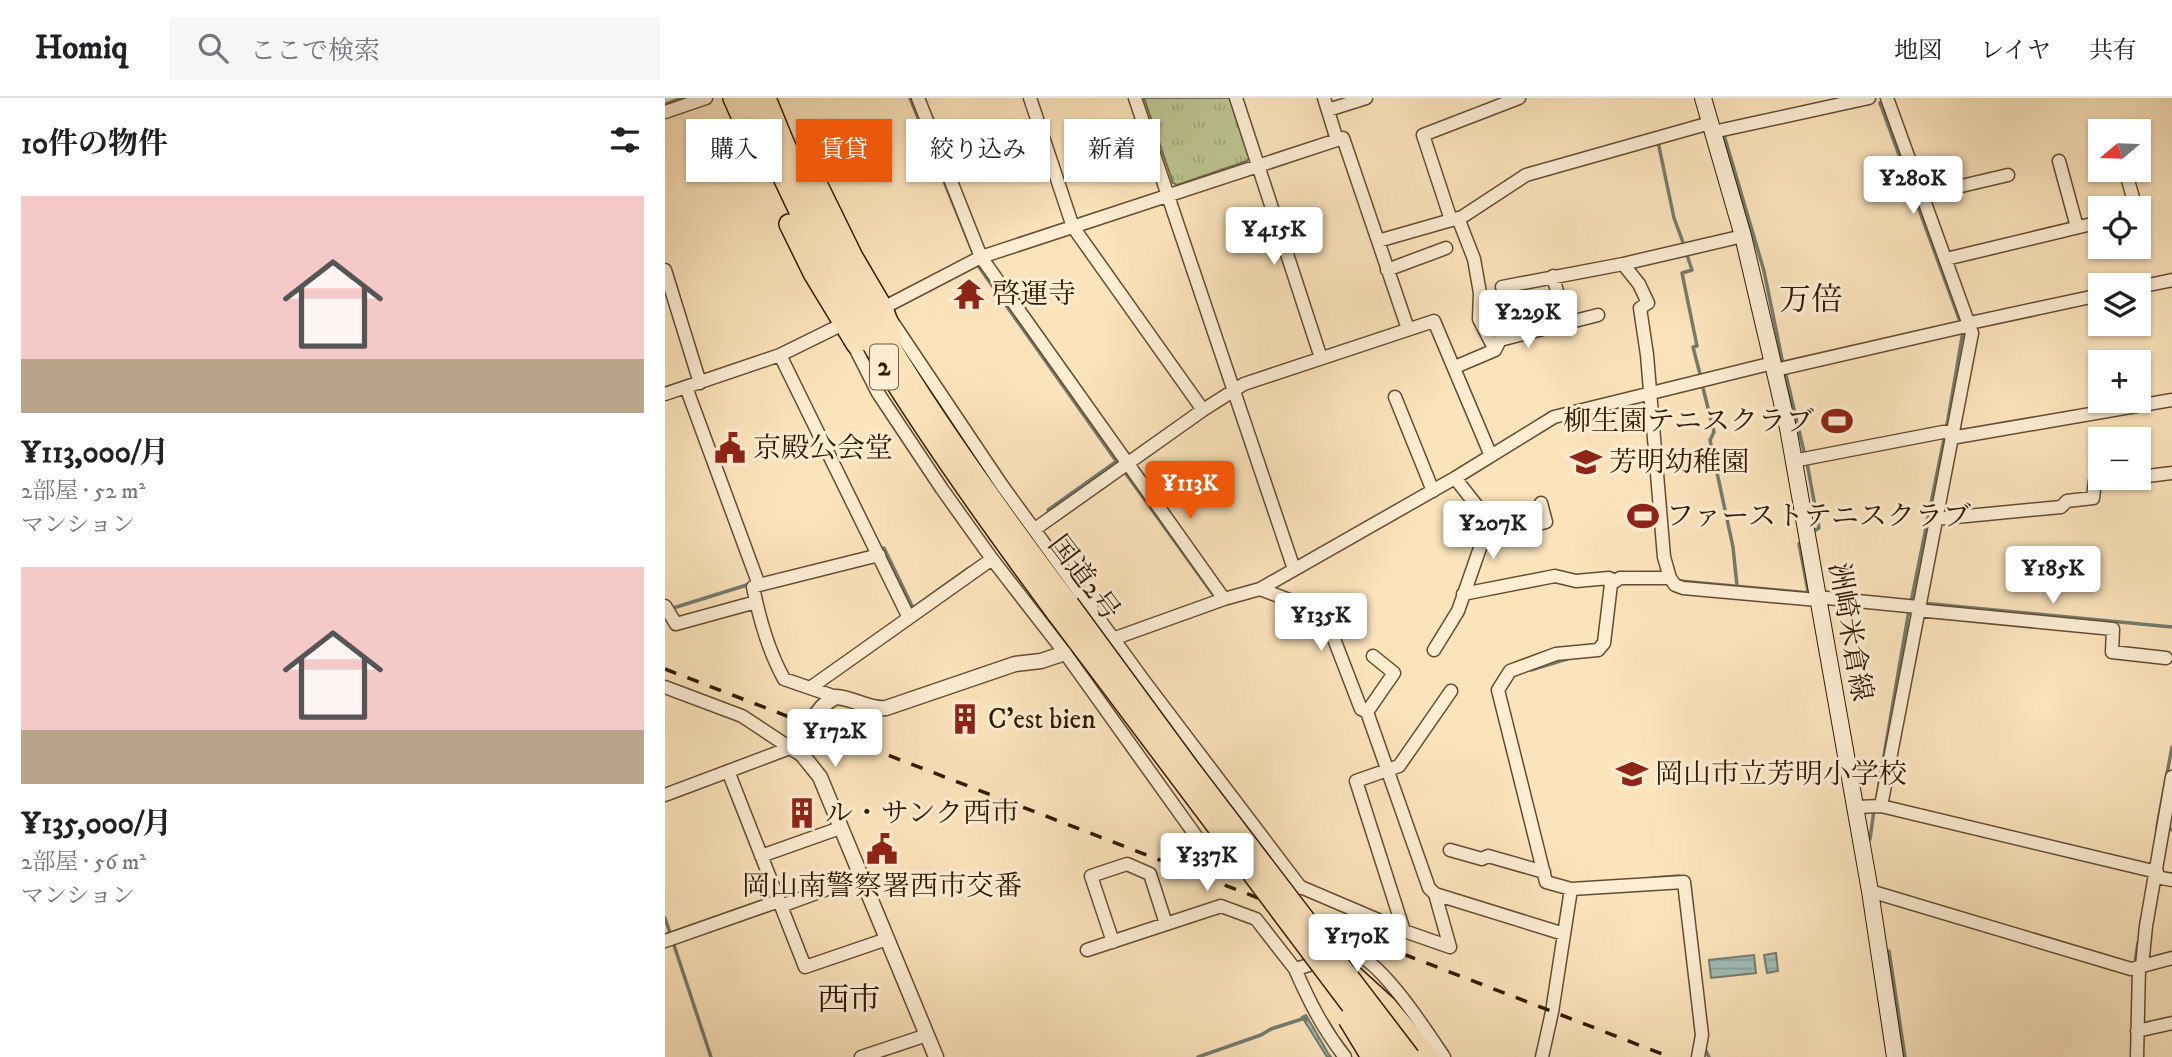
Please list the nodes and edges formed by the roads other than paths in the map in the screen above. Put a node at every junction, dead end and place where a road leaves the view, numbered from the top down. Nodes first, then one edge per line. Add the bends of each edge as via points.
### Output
1 (706, 98) edge
2 (733, 98) edge
3 (749, 98) edge
4 (766, 98) edge
5 (779, 98) edge
6 (918, 98) edge
7 (1030, 98) edge
8 (1135, 98) edge
9 (1236, 98) edge
10 (1366, 98) edge
11 (1519, 98) edge
12 (1703, 98) edge
13 (1868, 98) edge
14 (1887, 98) edge
15 (1326, 104) edge
16 (665, 112) edge
17 (1712, 127) junction
18 (1337, 140) junction
19 (2059, 161) dead end
20 (1258, 166) junction
21 (2008, 175) dead end
22 (1923, 195) junction
23 (1169, 196) junction
24 (1454, 219) junction
25 (2088, 225) edge
26 (2077, 227) junction
27 (1073, 228) junction
28 (1743, 236) junction
29 (1378, 240) junction
30 (1446, 248) dead end
31 (978, 259) junction
32 (1946, 259) junction
33 (1623, 264) junction
34 (665, 270) edge
35 (1387, 270) junction
36 (1553, 276) junction
37 (2172, 281) edge
38 (2151, 285) edge
39 (1502, 287) dead end
40 (2088, 298) edge
41 (883, 308) junction
42 (1598, 316) dead end
43 (1565, 323) junction
44 (843, 324) junction
45 (1966, 325) junction
46 (1408, 330) junction
47 (1495, 350) junction
48 (780, 355) junction
49 (1321, 358) junction
50 (1455, 367) junction
51 (1779, 367) junction
52 (700, 383) junction
53 (685, 387) junction
54 (1233, 391) junction
55 (917, 392) junction
56 (665, 394) edge
57 (1649, 395) junction
58 (1395, 397) dead end
59 (2172, 400) edge
60 (1203, 410) junction
61 (1949, 433) junction
62 (1491, 456) junction
63 (1801, 459) junction
64 (1123, 465) junction
65 (2172, 473) edge
66 (2151, 476) edge
67 (1455, 478) junction
68 (2094, 490) edge
69 (1433, 491) junction
70 (1541, 503) dead end
71 (1935, 519) junction
72 (1035, 529) junction
73 (999, 536) junction
74 (1483, 538) junction
75 (877, 552) junction
76 (992, 559) junction
77 (1294, 569) junction
78 (1672, 580) junction
79 (1615, 581) junction
80 (758, 583) junction
81 (1260, 589) junction
82 (1463, 594) junction
83 (1818, 598) junction
84 (1224, 599) junction
85 (756, 602) junction
86 (1916, 606) junction
87 (667, 609) edge
88 (1063, 609) junction
89 (908, 617) junction
90 (1114, 639) junction
91 (1434, 650) dead end
92 (1065, 653) junction
93 (1373, 656) dead end
94 (2166, 658) dead end
95 (665, 687) edge
96 (810, 688) junction
97 (1451, 691) dead end
98 (836, 697) junction
99 (1367, 712) junction
100 (790, 748) junction
101 (804, 757) junction
102 (728, 771) junction
103 (1388, 771) junction
104 (2172, 777) edge
105 (665, 795) edge
106 (1877, 806) junction
107 (1855, 807) junction
108 (2169, 809) edge
109 (840, 828) junction
110 (1450, 850) dead end
111 (761, 856) junction
112 (1544, 872) junction
113 (2153, 873) junction
114 (860, 877) junction
115 (2172, 880) edge
116 (1301, 888) junction
117 (1571, 890) junction
118 (1870, 891) junction
119 (1435, 894) junction
120 (780, 903) junction
121 (1166, 924) junction
122 (1404, 930) junction
123 (1564, 934) junction
124 (887, 939) junction
125 (670, 940) edge
126 (1113, 942) junction
127 (1307, 945) junction
128 (1087, 950) dead end
129 (2172, 958) edge
130 (1343, 966) junction
131 (2141, 967) junction
132 (1295, 969) junction
133 (2172, 1023) edge
134 (2137, 1031) junction
135 (927, 1035) junction
136 (862, 1057) edge
137 (936, 1057) edge
138 (1345, 1057) edge
139 (1371, 1057) edge
140 (1390, 1057) edge
141 (1410, 1057) edge
142 (1429, 1057) edge
143 (1444, 1057) edge
144 (1542, 1057) edge
145 (1698, 1057) edge
146 (1895, 1057) edge
147 (2137, 1057) edge

1 - 16 street
2 - 44 highway via 813,273
3 - 73 highway, 国道2号 / 2 via 804,225 864,334
4 - 55 highway, 国道2号 / 2 via 817,216
5 - 41 highway via 810,172
6 - 31 street
7 - 27 street
8 - 23 street
9 - 20 street
10 - 15 street
11 - 24 street via 1423,135
12 - 17 main road, 洲崎米倉線
13 - 17 street
14 - 22 street
15 - 18 street
17 - 24 street via 1526,175
17 - 28 main road, 洲崎米倉線
18 - 20 street
18 - 29 street via 1343,138
19 - 26 street
20 - 23 street
20 - 49 street
21 - 22 street
22 - 32 street
23 - 27 street
23 - 54 street
24 - 29 street
24 - 47 street via 1474,259 1479,319
25 - 26 street
26 - 32 street
27 - 31 street
27 - 60 street
28 - 33 street
28 - 51 main road, 洲崎米倉線
29 - 35 street
30 - 35 street
31 - 41 street
31 - 64 street
32 - 45 street
33 - 36 street
33 - 57 street via 1648,303 1640,308
34 - 52 street
35 - 46 street
36 - 39 street
36 - 43 street
37 - 38 street
40 - 45 street
41 - 55 highway
41 - 72 street
42 - 43 street
43 - 47 street via 1500,340
44 - 48 street
44 - 73 highway via 945,477
44 - 76 street via 878,393
45 - 51 street
45 - 61 street via 1972,333
46 - 49 street
46 - 50 street via 1434,321
47 - 50 street
48 - 52 street
48 - 75 street
49 - 54 street
50 - 62 street
51 - 57 street
51 - 63 main road, 洲崎米倉線
52 - 53 street
53 - 56 street
53 - 80 street
54 - 60 street
54 - 77 street
55 - 88 highway, 国道2号 / 2
57 - 62 street via 1554,417
57 - 78 street via 1664,557
58 - 69 street
59 - 61 street
60 - 64 street
61 - 63 street
61 - 71 street
62 - 67 street
63 - 83 main road, 洲崎米倉線
64 - 72 street
64 - 84 street
65 - 66 street
67 - 69 street
67 - 74 street via 1484,515 1488,525
68 - 71 street via 2093,498 2067,501 2061,507
69 - 77 street
70 - 74 street via 1546,522
71 - 86 street
72 - 90 street
73 - 88 highway, 国道2号 / 2
74 - 82 street
75 - 80 street
75 - 89 street
76 - 89 street
76 - 92 street
77 - 81 street
78 - 79 street
78 - 83 street via 1683,588
79 - 82 street via 1555,576
79 - 112 street via 1604,643 1598,650 1556,654 1510,671 1498,690
80 - 85 street via 753,587
81 - 84 street
81 - 99 street via 1324,613 1361,709
82 - 91 street
83 - 86 street
83 - 107 main road, 洲崎米倉線
84 - 90 street
85 - 87 street via 676,624
85 - 96 street via 784,679
86 - 94 street via 2113,629 2112,652
86 - 106 street
88 - 127 highway, 国道2号 / 2, bridge via 1170,767
88 - 130 highway, 国道2号 / 2, bridge
89 - 96 street
90 - 92 street
90 - 116 street
92 - 98 street via 1014,664 886,708
92 - 116 street via 1206,849
93 - 99 street via 1394,673
95 - 100 street via 742,716
96 - 98 street
97 - 103 street via 1399,766
98 - 101 street via 816,712
99 - 103 street
100 - 101 street
100 - 102 street
101 - 109 street via 820,777
102 - 105 street
102 - 111 street
103 - 119 street
103 - 122 street via 1356,781
104 - 108 street
106 - 107 street
106 - 113 street
107 - 118 main road, 洲崎米倉線
108 - 113 street
109 - 111 street
109 - 114 street
110 - 112 street
111 - 120 street
112 - 117 street via 1546,882
113 - 115 street
113 - 131 street
114 - 120 street
114 - 124 street
116 - 122 street
117 - 123 street
117 - 145 street via 1684,882 1702,1035
118 - 131 street via 2131,969
118 - 146 main road, 洲崎米倉線
119 - 122 street via 1450,947
119 - 123 street
120 - 124 street via 805,967
120 - 125 street
121 - 126 street
121 - 126 street via 1150,874 1127,864 1091,876
121 - 132 street via 1221,906 1257,919
123 - 144 street
124 - 135 street
126 - 128 street
127 - 139 highway, bridge
127 - 140 highway, 国道2号 / 2, bridge
129 - 131 street
130 - 141 highway, 国道2号 / 2, bridge
130 - 142 highway, bridge via 1387,1006
131 - 134 street
132 - 138 street via 1314,1012
132 - 143 street via 1353,954 1372,962
133 - 134 street
134 - 147 street
135 - 136 street
135 - 137 street

